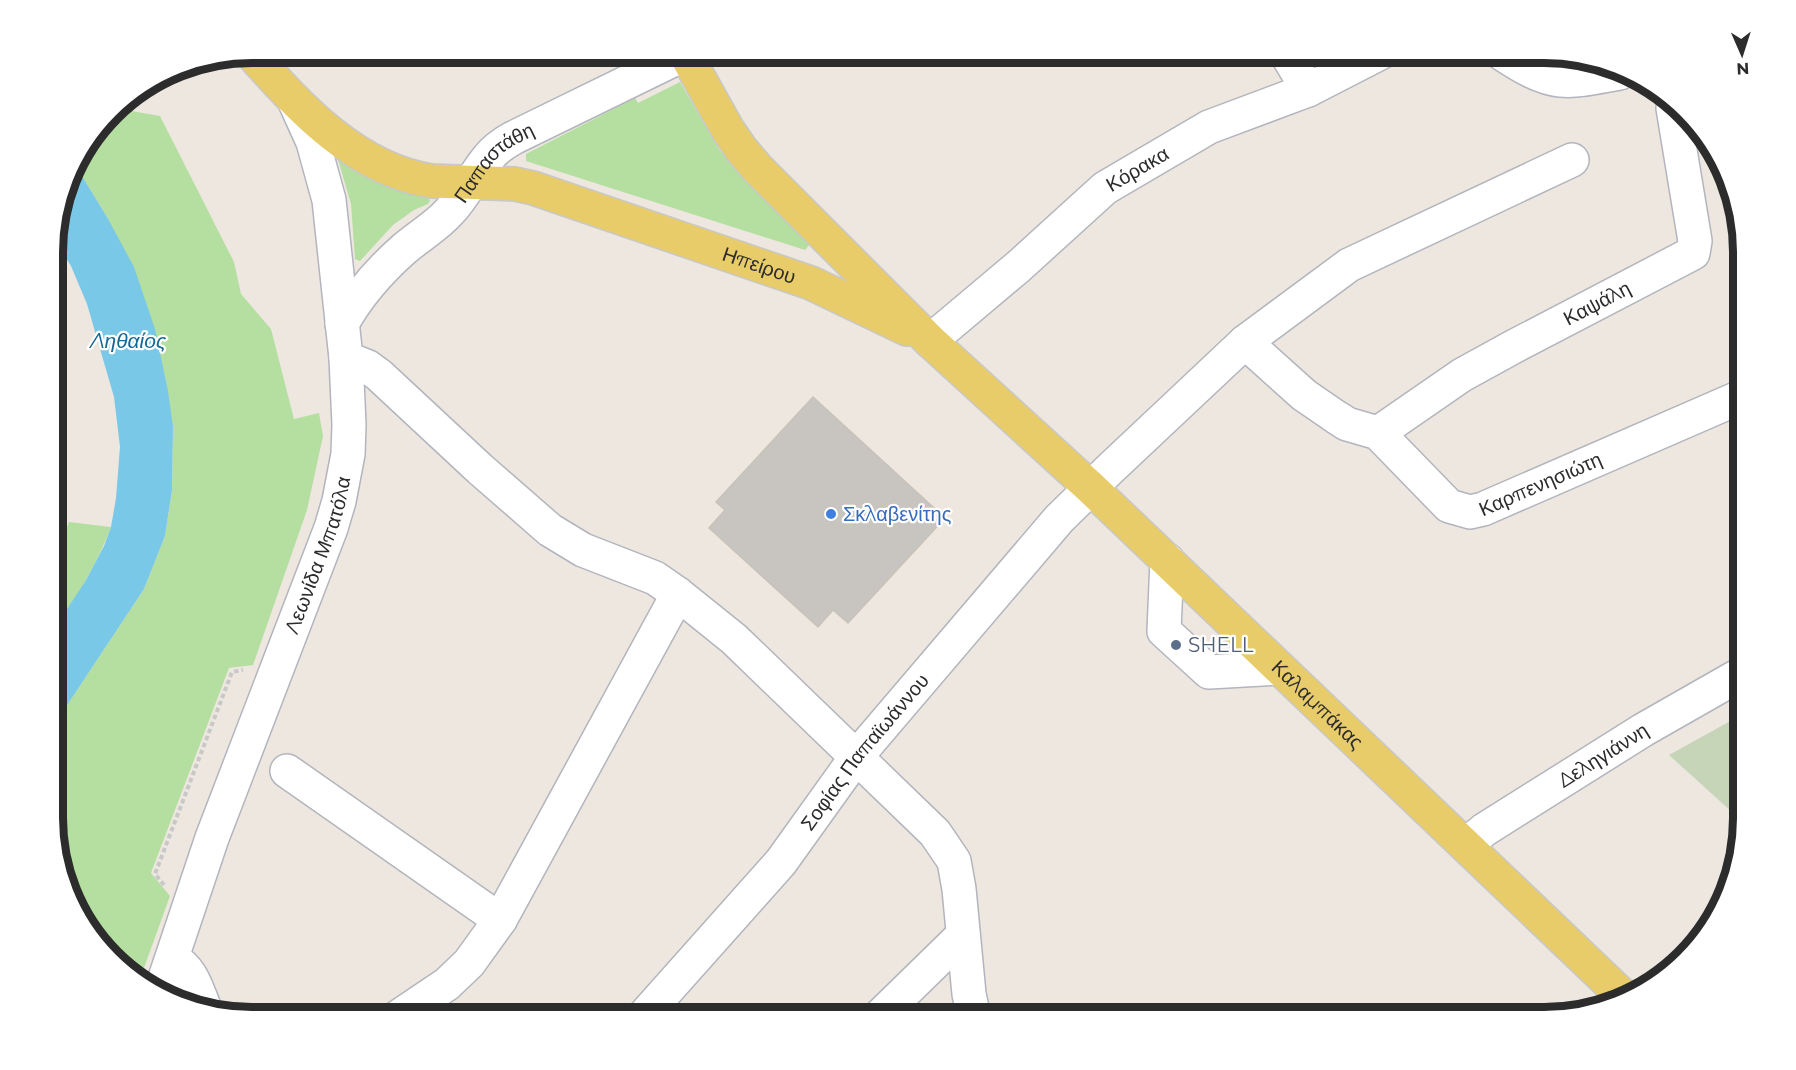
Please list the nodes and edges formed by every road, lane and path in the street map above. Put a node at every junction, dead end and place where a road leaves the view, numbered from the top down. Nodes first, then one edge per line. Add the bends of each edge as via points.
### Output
1 (260, 63) edge
2 (666, 63) edge
3 (691, 63) edge
4 (1292, 63) edge
5 (1359, 63) edge
6 (1519, 63) edge
7 (1609, 75) edge
8 (1308, 90) junction
9 (294, 100) junction
10 (1674, 115) edge
11 (1572, 160) dead end
12 (472, 182) junction
13 (342, 324) junction
14 (930, 340) junction
15 (1245, 342) junction
16 (346, 358) junction
17 (1733, 400) edge
18 (1378, 433) junction
19 (1091, 488) junction
20 (1167, 560) junction
21 (678, 594) junction
22 (1279, 668) junction
23 (243, 670) dead end
24 (1733, 679) edge
25 (857, 756) junction
26 (287, 771) dead end
27 (1466, 845) junction
28 (167, 889) dead end
29 (500, 920) junction
30 (963, 935) junction
31 (172, 958) junction
32 (163, 985) edge
33 (1619, 992) edge
34 (201, 1000) edge
35 (413, 1007) edge
36 (652, 1007) edge
37 (889, 1007) edge
38 (972, 1007) edge

1 - 9 main road, Ηπείρου
2 - 12 street, Παπαστάθη via 513,138 488,157
3 - 14 main road via 728,130 758,169
4 - 8 street
5 - 8 street, Κόρακα
6 - 7 street via 1557,80
8 - 14 street, Κόρακα via 1209,127 1106,188
9 - 12 main road, Ηπείρου via 345,144 393,170 420,179
9 - 13 street, Λεωνίδα Μπατόλα via 326,184
10 - 18 street, Καψάλη via 1694,253 1462,375
11 - 15 street, Σοφίας Παπαϊωάννου via 1349,265
12 - 13 street, Παπαστάθη via 451,211 380,272
12 - 14 main road, Ηπείρου via 533,188 810,283
13 - 16 street, Λεωνίδα Μπατόλα
14 - 19 main road, Καλαμπάκας
15 - 18 street, Καρπενησιώτη via 1336,417
15 - 19 street, Σοφίας Παπαϊωάννου
16 - 21 street via 379,375 550,530 583,550 655,578
16 - 31 street, Λεωνίδα Μπατόλα via 350,425 339,501 212,838
17 - 18 street, Καρπενησιώτη via 1470,512 1449,506
19 - 20 main road, Καλαμπάκας
19 - 25 street, Σοφίας Παπαϊωάννου via 1059,519
20 - 22 main road, Καλαμπάκας
20 - 22 street via 1164,631 1209,672
21 - 25 street via 734,639
21 - 29 street
22 - 27 main road, Καλαμπάκας
23 - 28 path via 232,672 154,874
24 - 27 street, Δεληγιάννη via 1643,730
25 - 30 street via 935,833 954,861
25 - 36 street, Σοφίας Παπαϊωάννου via 781,862
26 - 29 street
27 - 33 main road, Καλαμπάκας
29 - 35 street via 470,963
30 - 37 street
30 - 38 street
31 - 32 street, Λεωνίδα Μπατόλα
31 - 34 street via 188,970

